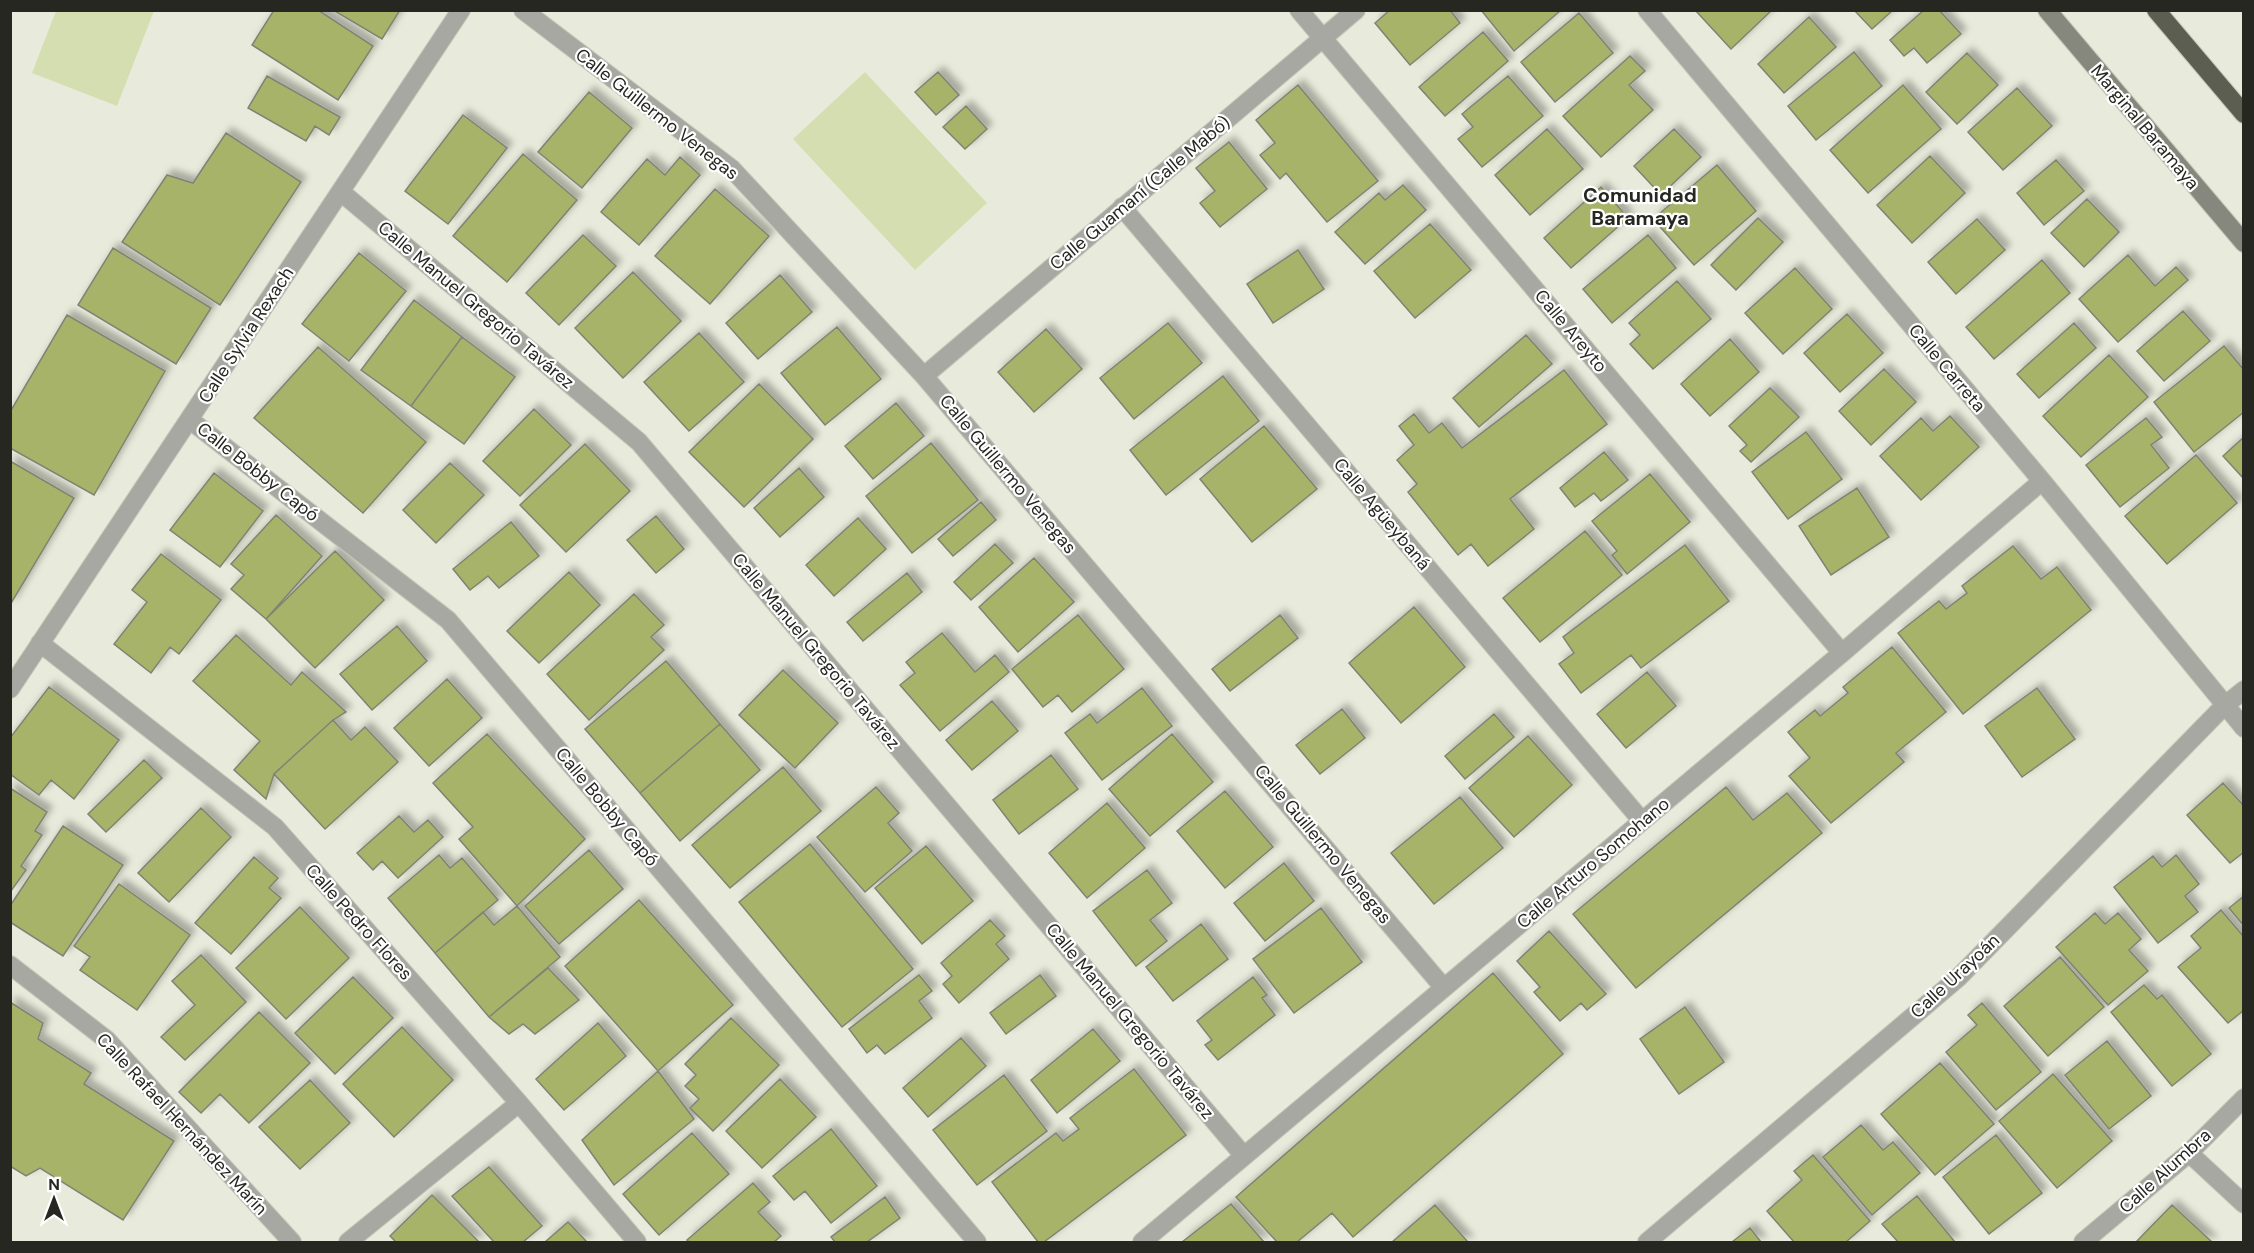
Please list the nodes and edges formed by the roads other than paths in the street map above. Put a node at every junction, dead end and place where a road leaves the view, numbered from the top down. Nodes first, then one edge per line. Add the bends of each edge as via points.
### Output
1 (461, 10) edge
2 (523, 10) edge
3 (1299, 10) edge
4 (1356, 10) edge
5 (1647, 10) edge
6 (2047, 10) edge
7 (2156, 10) edge
8 (1323, 39) junction
9 (2244, 114) edge
10 (341, 192) junction
11 (1122, 207) junction
12 (2244, 243) edge
13 (924, 375) junction
14 (190, 420) junction
15 (2042, 481) junction
16 (40, 643) junction
17 (1842, 653) junction
18 (10, 689) edge
19 (2244, 690) edge
20 (2224, 705) junction
21 (2244, 728) edge
22 (1642, 821) junction
23 (10, 965) edge
24 (1444, 988) junction
25 (2244, 1098) edge
26 (519, 1103) junction
27 (2189, 1153) junction
28 (1244, 1156) junction
29 (2244, 1204) edge
30 (292, 1242) edge
31 (348, 1242) edge
32 (637, 1242) edge
33 (977, 1242) edge
34 (1142, 1242) edge
35 (1647, 1242) edge
36 (2083, 1242) edge

1 - 10 street, Calle Sylvia Rexach
2 - 13 street, Calle Guillermo Venegas via 732,169
3 - 8 street, Calle Areyto
4 - 8 street, Calle Guamaní (Calle Mabó)
5 - 15 street, Calle Carreta
6 - 12 street, Marginal Baramaya
7 - 9 highway
8 - 11 street, Calle Guamaní (Calle Mabó)
8 - 17 street, Calle Areyto
10 - 14 street, Calle Sylvia Rexach
10 - 28 street, Calle Manuel Gregorio Tavárez via 639,442
11 - 13 street, Calle Guamaní (Calle Mabó)
11 - 22 street, Calle Agüeybaná
13 - 24 street, Calle Guillermo Venegas
14 - 16 street, Calle Sylvia Rexach
14 - 33 street, Calle Bobby Capó via 448,620
15 - 17 street, Calle Arturo Somohano
15 - 20 street, Calle Carreta
16 - 18 street, Calle Sylvia Rexach
16 - 26 street, Calle Pedro Flores via 275,827
17 - 22 street, Calle Arturo Somohano
19 - 20 street, Calle Urayoán
20 - 21 street, Calle Carreta
20 - 35 street, Calle Urayoán via 1958,978
22 - 24 street, Calle Arturo Somohano
23 - 30 street, Calle Rafael Hernández Marín via 107,1040
24 - 28 street, Calle Arturo Somohano
25 - 27 street, Calle Alumbra
26 - 31 street
26 - 32 street, Calle Pedro Flores
27 - 29 street
27 - 36 street, Calle Alumbra
28 - 34 street, Calle Arturo Somohano

